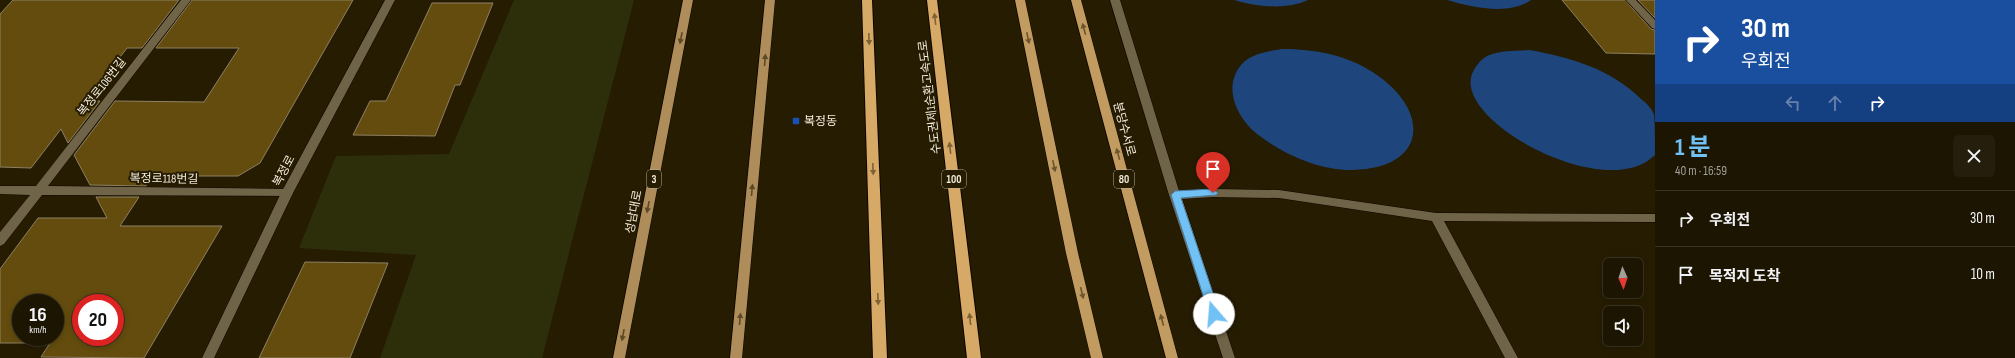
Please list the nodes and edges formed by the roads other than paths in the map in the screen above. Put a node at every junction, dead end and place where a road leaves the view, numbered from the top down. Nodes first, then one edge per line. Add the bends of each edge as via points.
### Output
1 (186, 0) edge
2 (390, 0) edge
3 (688, 0) edge
4 (770, 0) edge
5 (867, 0) edge
6 (932, 0) edge
7 (1020, 0) edge
8 (1076, 0) edge
9 (1115, 0) edge
10 (1631, 0) edge
11 (1655, 26) edge
12 (0, 190) edge
13 (40, 190) junction
14 (287, 194) junction
15 (1175, 195) junction
16 (1436, 217) junction
17 (1655, 218) edge
18 (0, 241) edge
19 (208, 358) edge
20 (619, 358) edge
21 (736, 358) edge
22 (880, 358) edge
23 (974, 358) edge
24 (1098, 358) edge
25 (1172, 358) edge
26 (1229, 358) edge
27 (1512, 358) edge

1 - 13 street, 복정로106번길
2 - 14 street, 복정로
3 -> 20 main road, 성남대로 / 3
21 -> 4 main road
5 -> 22 highway
23 -> 6 highway, 수도권제1순환고속도로 / 100
7 -> 24 highway via 1072,253
25 -> 8 highway, 분당수서로 / 80
9 - 15 street
10 - 11 street
12 - 13 street, 복정로118번길
13 - 14 street, 복정로118번길
13 - 18 street
14 - 19 street, 복정로
15 - 16 street via 1279,194
15 - 26 street
16 - 17 street
16 - 27 street

